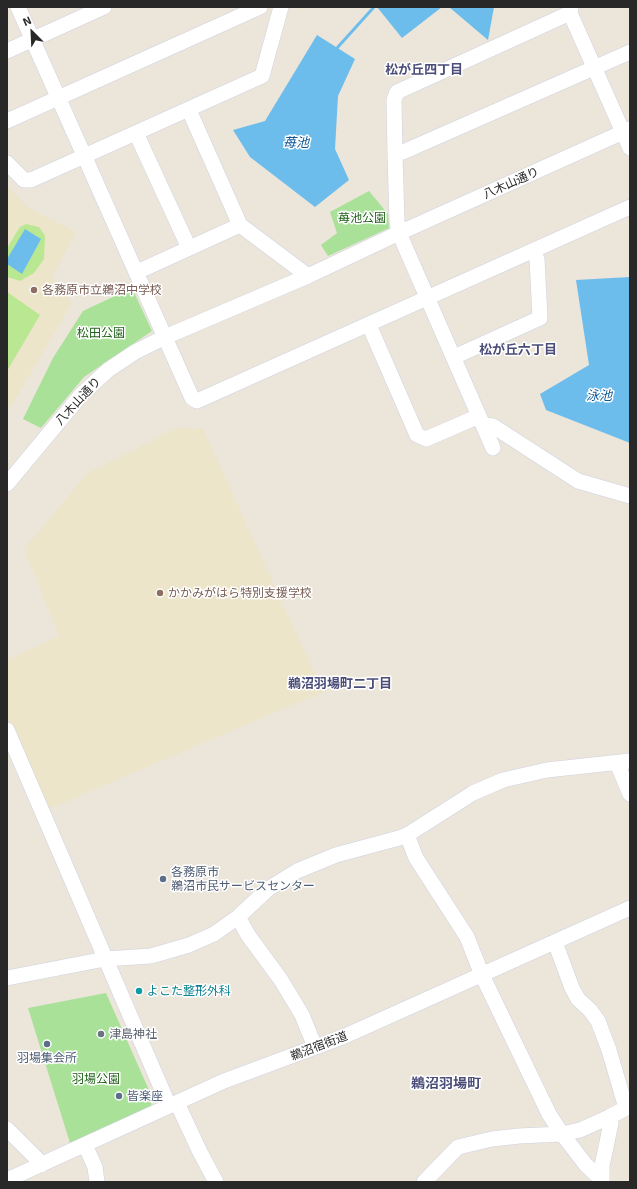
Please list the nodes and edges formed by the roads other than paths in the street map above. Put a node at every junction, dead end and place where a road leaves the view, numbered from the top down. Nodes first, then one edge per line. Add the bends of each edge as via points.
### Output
1 (18, 7) edge
2 (104, 7) edge
3 (260, 7) edge
4 (281, 7) edge
5 (571, 10) edge
6 (33, 39) junction
7 (7, 51) edge
8 (630, 52) edge
9 (595, 68) junction
10 (59, 98) junction
11 (189, 110) junction
12 (7, 121) edge
13 (626, 131) edge
14 (136, 133) junction
15 (630, 148) edge
16 (395, 154) junction
17 (84, 156) junction
18 (7, 163) edge
19 (630, 207) edge
20 (240, 225) junction
21 (399, 233) junction
22 (189, 248) junction
23 (533, 251) junction
24 (137, 272) junction
25 (308, 276) junction
26 (428, 299) junction
27 (369, 325) junction
28 (165, 337) junction
29 (454, 357) junction
30 (481, 420) junction
31 (493, 448) dead end
32 (7, 484) edge
33 (630, 496) edge
34 (7, 730) edge
35 (624, 762) edge
36 (630, 794) edge
37 (407, 835) junction
38 (630, 908) edge
39 (238, 917) junction
40 (555, 942) junction
41 (105, 959) junction
42 (482, 975) junction
43 (7, 978) edge
44 (315, 1047) junction
45 (173, 1104) junction
46 (628, 1108) edge
47 (609, 1118) junction
48 (7, 1129) edge
49 (562, 1134) junction
50 (86, 1145) junction
51 (40, 1165) junction
52 (7, 1180) edge
53 (602, 1181) edge
54 (97, 1182) edge
55 (216, 1182) edge
56 (424, 1182) edge

1 - 6 street
2 - 6 street
3 - 10 street
4 - 11 street via 262,76
5 - 9 street
5 - 16 street via 397,92 394,100
6 - 7 street
6 - 10 street
8 - 9 street
9 - 13 street
9 - 16 street
10 - 12 street
10 - 17 street
11 - 14 street
11 - 20 street
13 - 15 street
13 - 21 street, 八木山通り
14 - 17 street
14 - 22 street
16 - 21 street
17 - 18 street via 31,180 24,180
17 - 24 street
19 - 23 street
20 - 22 street
20 - 25 street
21 - 25 street, 八木山通り
21 - 26 street
22 - 24 street
23 - 26 street
23 - 29 street via 537,259 540,318
24 - 28 street
25 - 28 street, 八木山通り
26 - 27 street
26 - 29 street
27 - 28 street via 197,401 192,398
27 - 30 street via 417,435 426,439
28 - 32 street, 八木山通り via 135,352 108,370 81,395
29 - 30 street
30 - 31 street
30 - 33 street via 578,480
34 - 41 street
35 - 36 street
35 - 37 street via 547,770 503,780 473,793
37 - 39 street via 336,855 297,871 268,889
37 - 42 street via 416,858 467,937
38 - 40 street, 鵜沼宿街道
39 - 41 street via 214,934 188,945 151,956
39 - 44 street via 302,1015
40 - 42 street, 鵜沼宿街道
40 - 46 street via 572,988 578,999 598,1021
41 - 43 street
41 - 45 street
42 - 44 street, 鵜沼宿街道
42 - 49 street via 549,1114
44 - 45 street, 鵜沼宿街道 via 224,1081
45 - 50 street, 鵜沼宿街道
45 - 55 street
46 - 47 street
47 - 49 street via 580,1130
47 - 53 street via 611,1123 602,1166
48 - 51 street
49 - 53 street
49 - 56 street via 492,1139 458,1147
50 - 51 street, 鵜沼宿街道
50 - 54 street via 95,1167
51 - 52 street, 鵜沼宿街道

